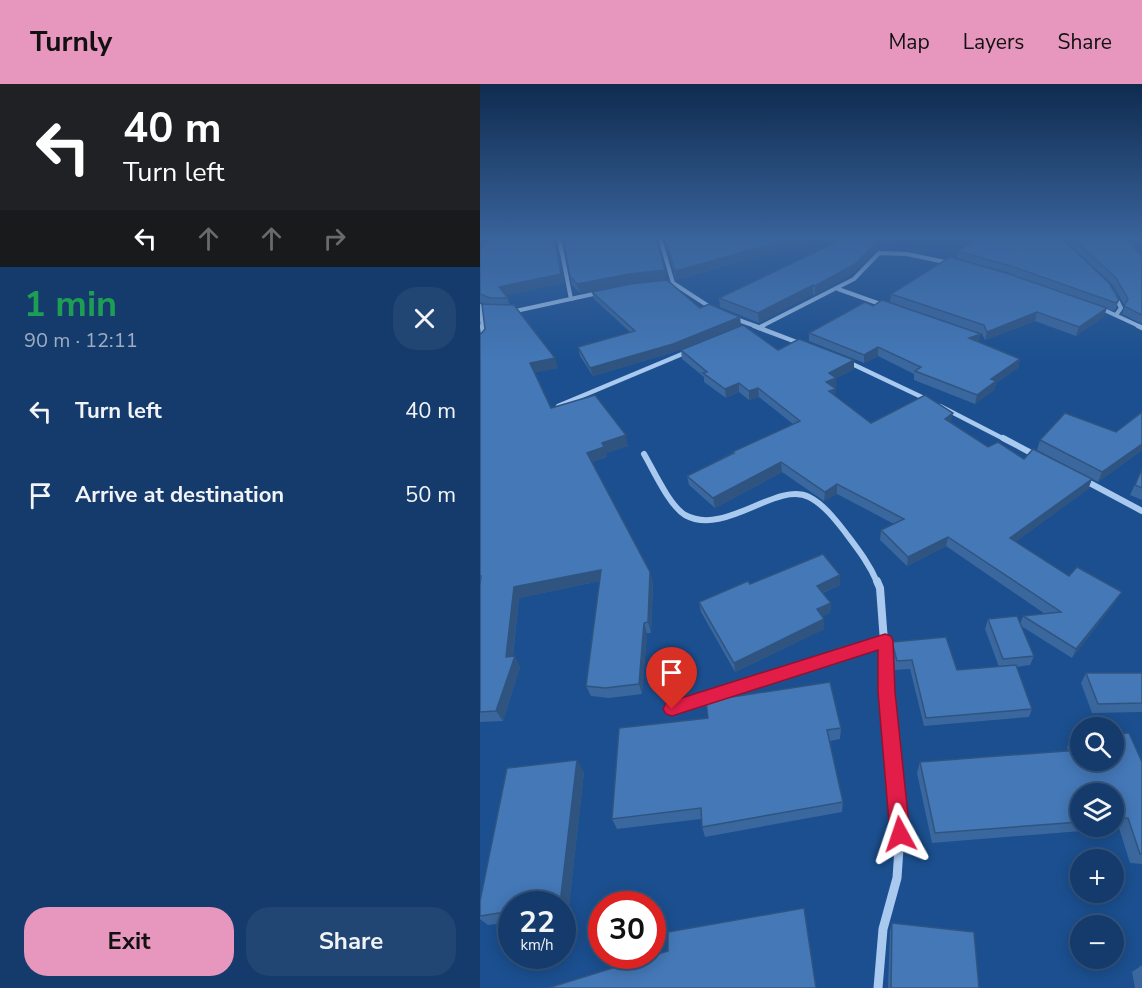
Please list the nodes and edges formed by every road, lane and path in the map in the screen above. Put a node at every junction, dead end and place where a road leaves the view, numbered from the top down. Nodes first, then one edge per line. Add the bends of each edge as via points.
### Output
1 (567, 280) edge
2 (852, 280) edge
3 (673, 283) joint
4 (662, 284) edge
5 (838, 289) junction
6 (1112, 291) edge
7 (601, 293) edge
8 (571, 299) junction
9 (481, 307) edge
10 (1098, 308) edge
11 (894, 309) edge
12 (488, 312) edge
13 (503, 312) edge
14 (721, 313) edge
15 (1116, 315) junction
16 (731, 317) edge
17 (751, 325) junction
18 (759, 328) junction
19 (1142, 328) edge
20 (741, 330) edge
21 (480, 342) edge
22 (801, 344) edge
23 (698, 348) edge
24 (843, 359) edge
25 (558, 406) edge
26 (644, 454) dead end
27 (1037, 456) edge
28 (1079, 478) edge
29 (1142, 511) edge
30 (885, 641) junction
31 (672, 709) dead end
32 (879, 988) edge

1 - 8 street
2 - 5 street
3 - 4 street
3 - 14 street
5 - 11 street
5 - 18 street
6 - 15 street via 1121,308
7 - 8 street
8 - 13 street
9 - 12 street
9 - 21 street via 484,338
10 - 15 street
15 - 19 street
16 - 17 street
17 - 18 street
17 - 20 street
18 - 22 street
23 - 25 street
24 - 27 street
26 - 30 street via 675,506 697,520 726,518 790,494 808,496 817,502 833,516 872,567 880,588
28 - 29 street
30 - 31 street
30 - 32 street via 900,834 897,878 883,929

